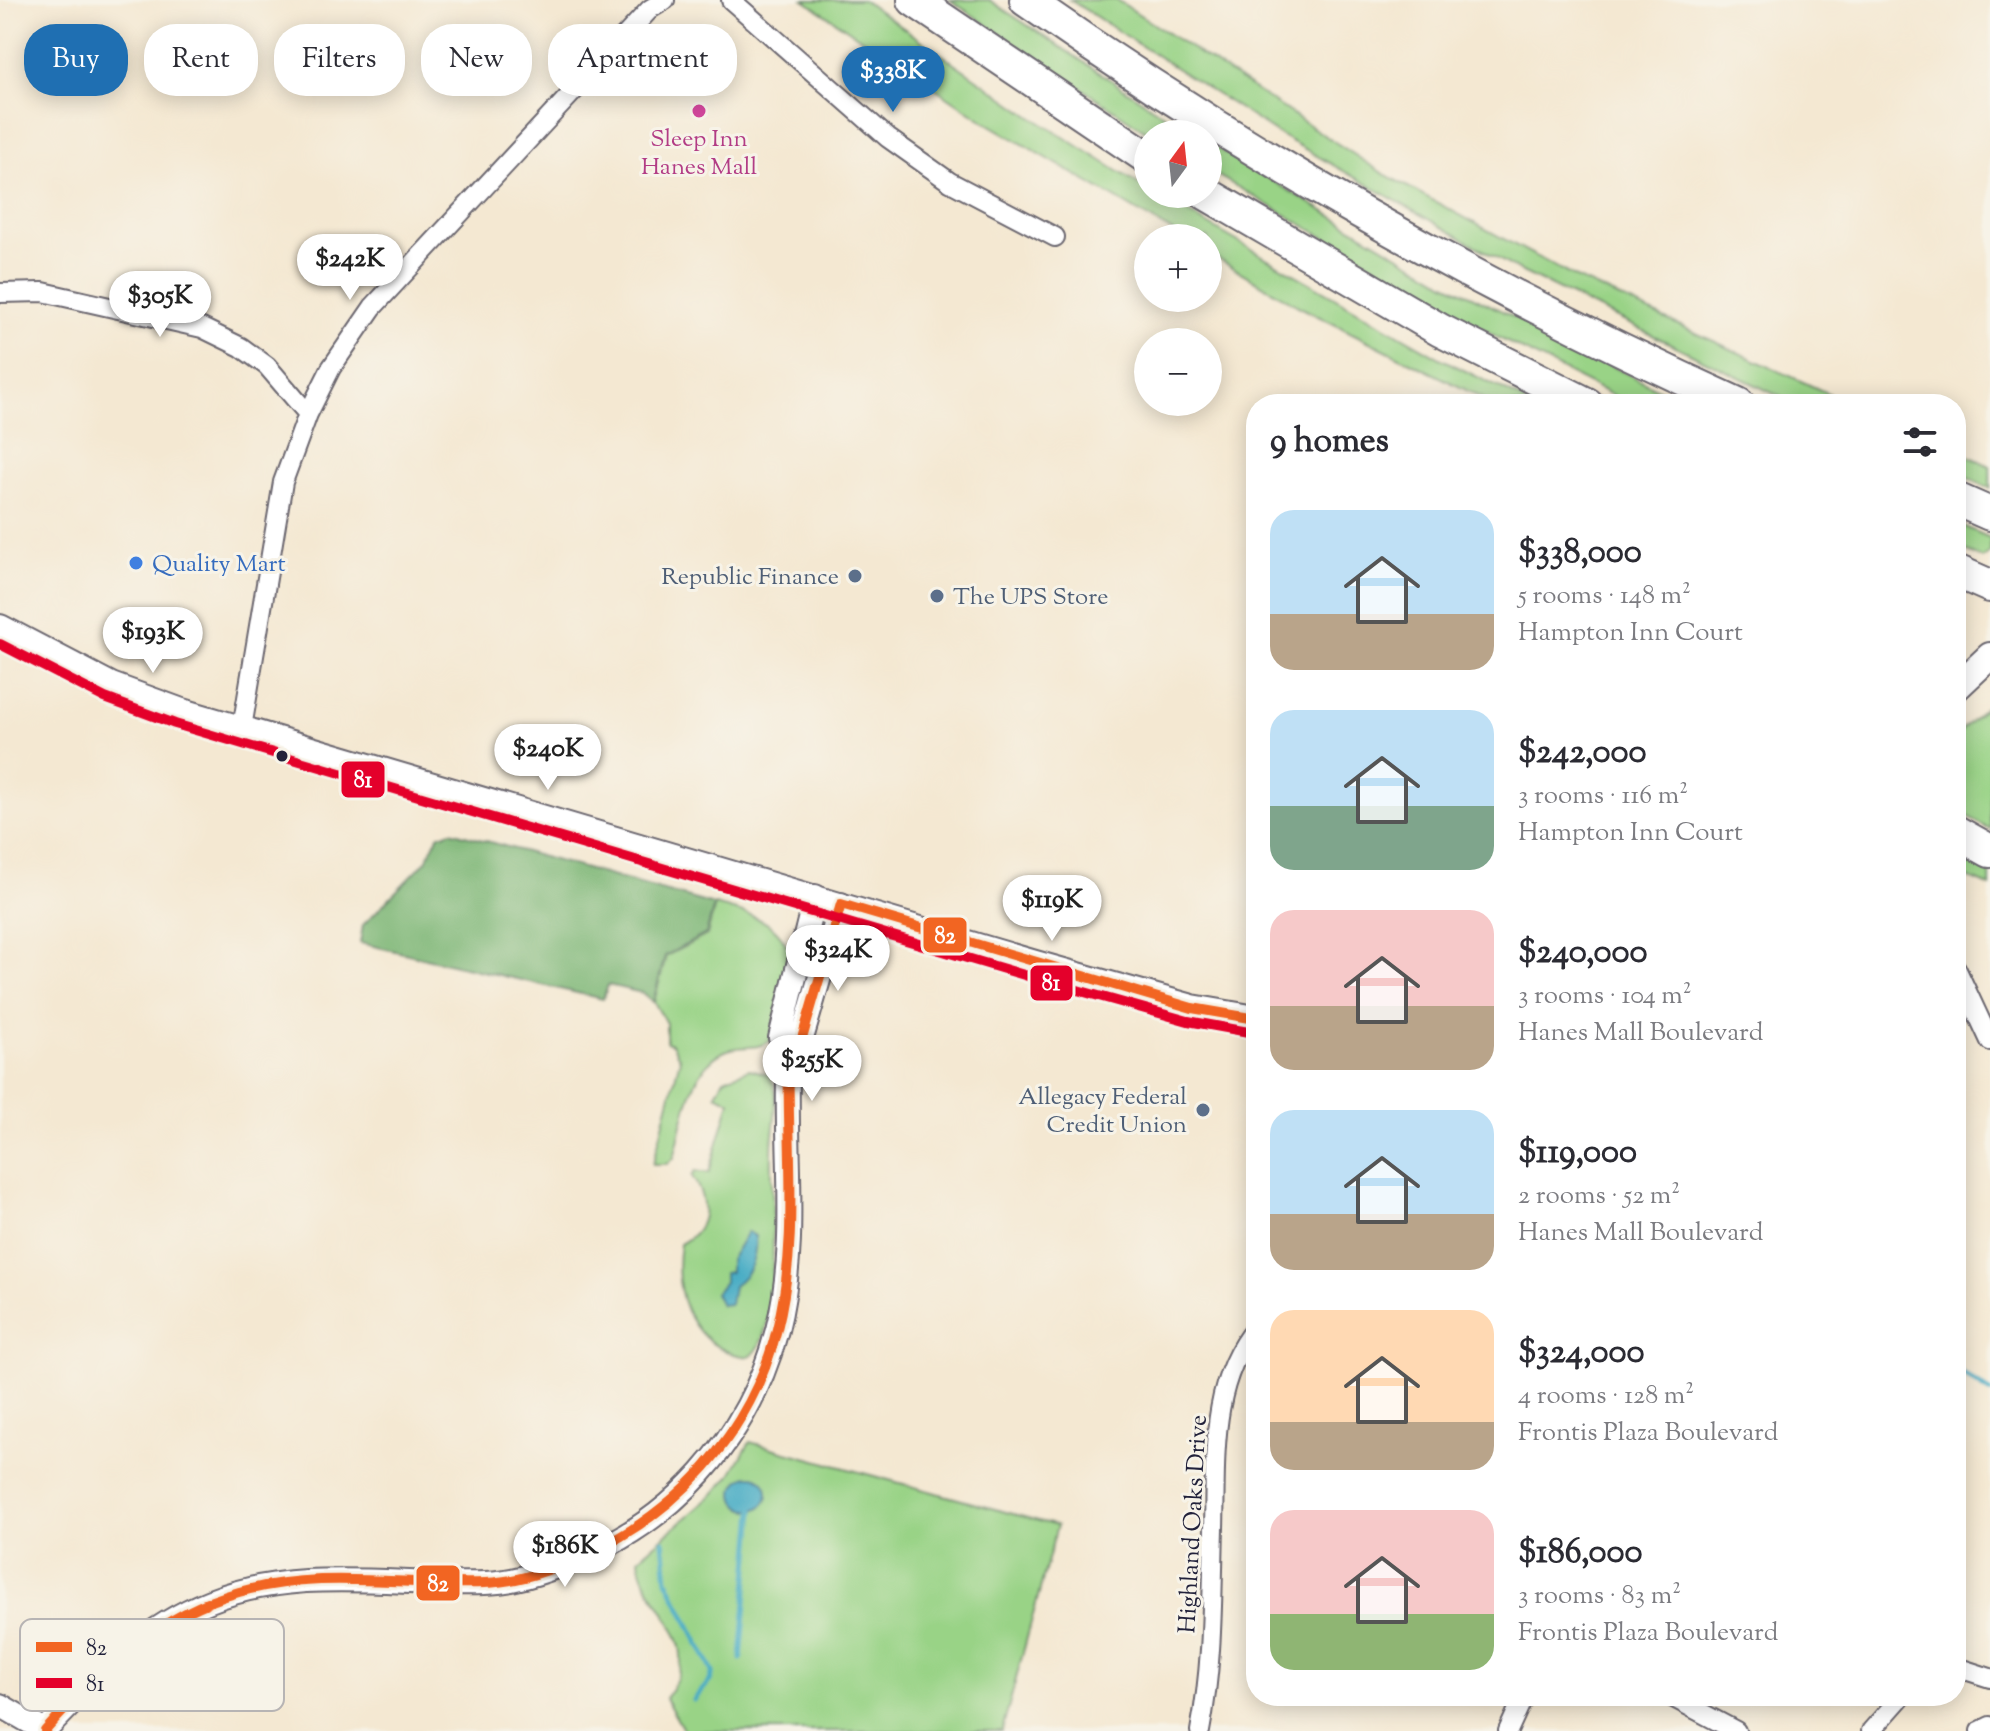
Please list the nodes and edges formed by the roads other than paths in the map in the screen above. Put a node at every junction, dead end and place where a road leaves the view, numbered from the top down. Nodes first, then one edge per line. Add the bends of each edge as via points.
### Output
1 (665, 0) edge
2 (731, 0) edge
3 (914, 0) edge
4 (1026, 0) edge
5 (1134, 149) edge
6 (1222, 203) edge
7 (1055, 237) dead end
8 (0, 293) edge
9 (1567, 394) edge
10 (1717, 394) edge
11 (308, 414) junction
12 (1966, 503) edge
13 (1990, 514) edge
14 (0, 628) edge
15 (1990, 656) edge
16 (1966, 679) edge
17 (242, 728) junction
18 (1966, 838) edge
19 (1990, 851) edge
20 (815, 896) junction
21 (841, 904) junction
22 (1966, 989) edge
23 (1246, 1017) edge
24 (1990, 1041) edge
25 (789, 1052) junction
26 (1246, 1340) edge
27 (176, 1619) edge
28 (1966, 1670) edge
29 (1990, 1678) edge
30 (0, 1705) edge
31 (1519, 1706) edge
32 (1689, 1706) edge
33 (1893, 1706) edge
34 (64, 1711) edge
35 (1990, 1726) edge
36 (45, 1731) edge
37 (1200, 1731) edge
38 (1508, 1731) edge
39 (1736, 1731) edge
40 (1871, 1731) edge
41 (1980, 1731) edge

1 - 11 street via 650,9 373,307
2 - 7 street via 888,138 950,182
3 - 5 highway
4 - 10 highway via 1241,141 1387,226 1532,305
6 - 9 highway via 1440,330
8 - 11 street via 43,292 202,328 267,366
11 - 17 street via 277,511
12 - 13 highway
14 - 17 main road via 111,686
15 - 16 main road
17 - 20 main road
18 - 19 highway
20 - 21 main road
20 - 25 street via 780,1038
21 - 23 main road via 1192,1008
21 - 25 street via 801,1042
22 - 24 street
25 - 27 street via 786,1258 777,1328 747,1408 685,1491 619,1540 512,1581 314,1579 210,1601
26 - 37 street, Highland Oaks Drive via 1229,1370 1219,1412 1210,1658
28 - 29 street
30 - 36 street
31 - 38 street
32 - 39 street
33 - 40 street
34 - 36 street
35 - 41 street

